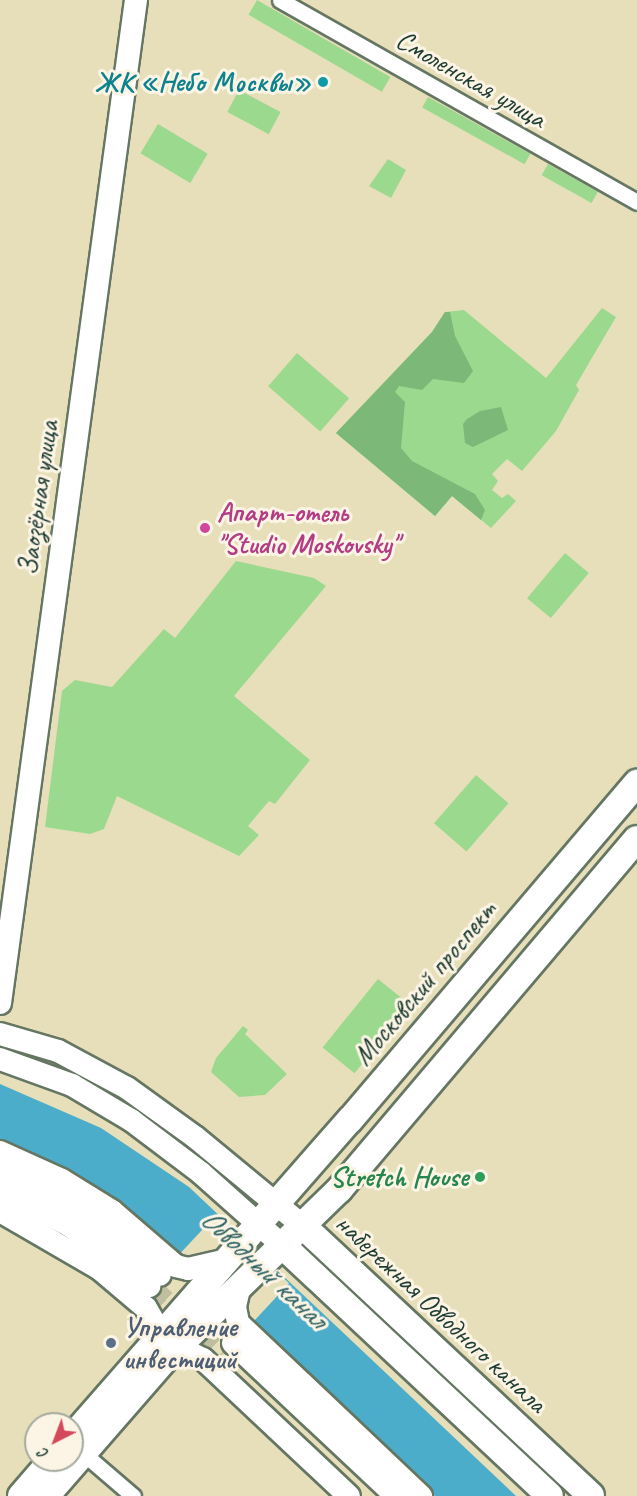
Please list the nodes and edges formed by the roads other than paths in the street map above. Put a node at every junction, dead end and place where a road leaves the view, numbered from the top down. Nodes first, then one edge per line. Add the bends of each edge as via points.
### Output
1 (136, 0) edge
2 (280, 0) edge
3 (637, 202) edge
4 (637, 783) edge
5 (637, 839) edge
6 (0, 1003) edge
7 (0, 1034) edge
8 (0, 1059) edge
9 (0, 1152) edge
10 (0, 1172) edge
11 (0, 1190) edge
12 (276, 1202) junction
13 (0, 1211) edge
14 (304, 1227) junction
15 (251, 1231) junction
16 (276, 1255) junction
17 (200, 1275) junction
18 (234, 1299) junction
19 (170, 1341) junction
20 (84, 1438) edge
21 (84, 1451) edge
22 (42, 1472) edge
23 (61, 1472) edge
24 (21, 1496) edge
25 (46, 1496) edge
26 (133, 1496) edge
27 (349, 1496) edge
28 (374, 1496) edge
29 (396, 1496) edge
30 (421, 1496) edge
31 (550, 1496) edge
32 (591, 1496) edge

1 - 6 main road, Заозёрная улица
2 - 3 street, Смоленская улица
4 - 12 main road, Московский проспект
5 - 14 main road
7 - 12 main road, набережная Обводного канала via 58,1052 127,1088
8 - 15 main road, набережная Обводного канала via 45,1073 110,1106 176,1152
9 - 17 main road via 88,1195 135,1228 176,1266
10 - 11 main road via 78,1212 154,1280 69,1225
12 - 14 main road, набережная Обводного канала
12 - 15 main road, Московский проспект
13 - 19 main road via 100,1269 146,1308
14 - 16 main road
14 - 32 main road, набережная Обводного канала
15 - 16 main road, набережная Обводного канала
15 - 17 main road, Московский проспект via 226,1260
16 - 18 main road
16 - 31 main road, набережная Обводного канала
17 - 19 main road
18 - 19 main road
18 - 30 main road via 240,1326
19 - 20 main road
19 - 27 main road via 203,1359
21 - 26 street
22 - 24 main road
23 - 25 main road
28 - 29 main road via 227,1348

